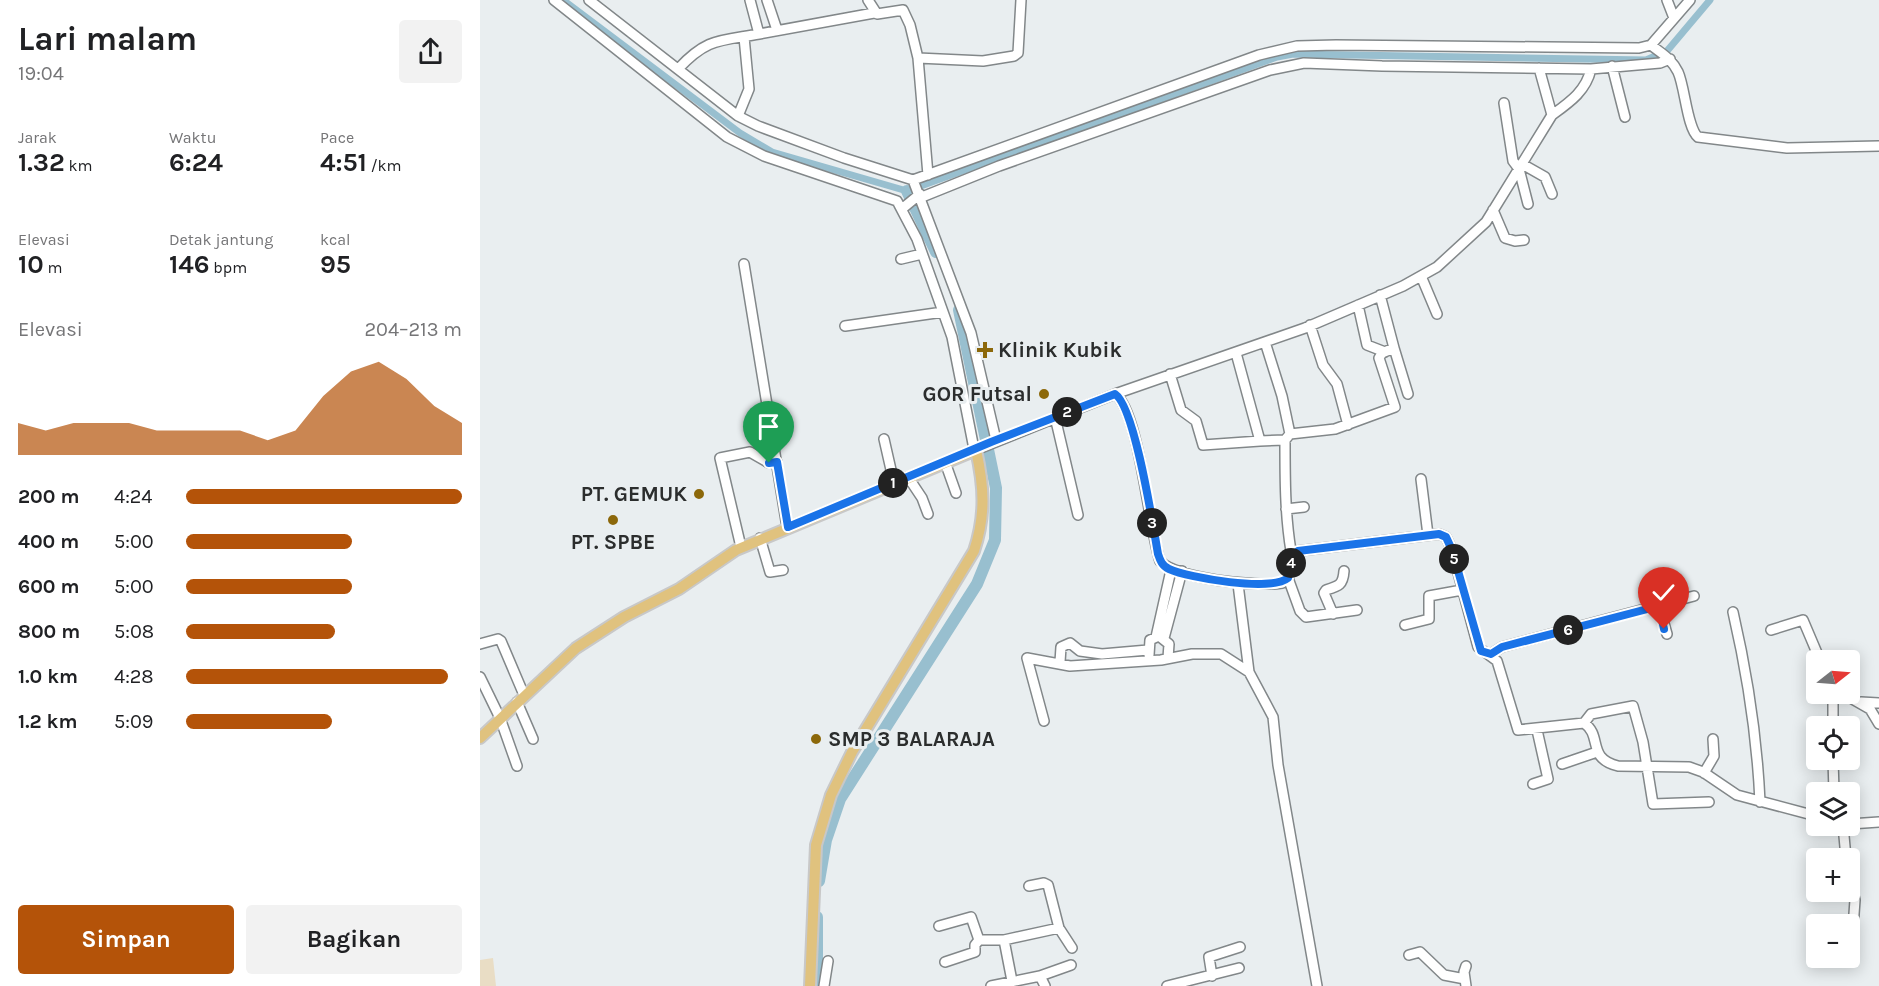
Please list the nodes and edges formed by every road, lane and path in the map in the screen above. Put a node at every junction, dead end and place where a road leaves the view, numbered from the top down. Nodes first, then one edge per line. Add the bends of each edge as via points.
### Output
1 (554, 0) edge
2 (589, 0) edge
3 (750, 0) edge
4 (767, 0) edge
5 (868, 0) edge
6 (1021, 0) edge
7 (1666, 0) edge
8 (1690, 0) edge
9 (874, 13) junction
10 (1674, 18) junction
11 (777, 30) junction
12 (759, 34) junction
13 (744, 37) junction
14 (1652, 46) junction
15 (1668, 57) junction
16 (918, 58) junction
17 (1612, 66) junction
18 (1539, 68) junction
19 (678, 69) junction
20 (1591, 69) junction
21 (1504, 103) dead end
22 (1552, 114) junction
23 (738, 116) junction
24 (1625, 117) dead end
25 (1879, 146) edge
26 (1520, 167) junction
27 (928, 175) junction
28 (918, 190) junction
29 (1552, 194) dead end
30 (1528, 204) dead end
31 (904, 206) junction
32 (1493, 210) junction
33 (1524, 240) dead end
34 (922, 254) junction
35 (901, 259) dead end
36 (744, 264) dead end
37 (1422, 276) junction
38 (1380, 295) junction
39 (1358, 305) junction
40 (943, 312) junction
41 (1437, 314) dead end
42 (1310, 325) junction
43 (845, 326) dead end
44 (1265, 342) junction
45 (1389, 350) junction
46 (1236, 353) junction
47 (1170, 374) junction
48 (1115, 394) junction
49 (1408, 394) dead end
50 (1055, 417) junction
51 (1348, 425) junction
52 (1287, 437) junction
53 (884, 439) dead end
54 (994, 441) junction
55 (1260, 441) junction
56 (976, 449) junction
57 (777, 462) junction
58 (945, 462) junction
59 (908, 477) junction
60 (1421, 479) dead end
61 (894, 483) junction
62 (956, 493) dead end
63 (1304, 507) dead end
64 (1286, 509) junction
65 (928, 514) dead end
66 (1078, 515) dead end
67 (788, 527) junction
68 (1428, 535) junction
69 (760, 538) junction
70 (741, 547) junction
71 (1294, 554) junction
72 (783, 570) dead end
73 (1171, 570) junction
74 (1182, 571) junction
75 (1344, 571) dead end
76 (1288, 578) junction
77 (1239, 584) junction
78 (1462, 590) junction
79 (1694, 596) dead end
80 (1659, 606) junction
81 (1357, 610) dead end
82 (1732, 612) dead end
83 (1332, 614) junction
84 (1405, 625) dead end
85 (1770, 630) dead end
86 (1667, 634) dead end
87 (1160, 637) junction
88 (480, 644) edge
89 (1148, 650) junction
90 (1816, 650) edge
91 (1080, 651) junction
92 (1491, 654) junction
93 (1168, 658) junction
94 (1152, 660) junction
95 (1060, 662) junction
96 (1080, 663) junction
97 (1249, 672) junction
98 (480, 677) edge
99 (520, 699) junction
100 (1861, 702) joint
101 (1879, 703) edge
102 (500, 717) junction
103 (1044, 721) dead end
104 (1584, 723) junction
105 (1879, 724) edge
106 (1537, 730) junction
107 (480, 738) edge
108 (532, 739) dead end
109 (1713, 739) dead end
110 (1597, 752) junction
111 (1562, 764) dead end
112 (1645, 765) junction
113 (517, 766) dead end
114 (1704, 773) junction
115 (1533, 784) dead end
116 (1709, 802) dead end
117 (1760, 802) junction
118 (1806, 814) edge
119 (1879, 822) edge
120 (1860, 823) edge
121 (1029, 886) dead end
122 (939, 926) dead end
123 (1059, 928) junction
124 (979, 940) junction
125 (1004, 940) junction
126 (1240, 947) dead end
127 (1072, 948) dead end
128 (1409, 954) dead end
129 (828, 961) dead end
130 (945, 962) dead end
131 (1071, 965) dead end
132 (1466, 966) dead end
133 (1239, 968) dead end
134 (1040, 976) junction
135 (1212, 976) junction
136 (1012, 981) junction
137 (1466, 982) edge
138 (810, 986) edge
139 (824, 986) edge
140 (991, 986) edge
141 (1045, 986) edge
142 (1167, 986) edge
143 (1317, 986) edge

1 - 31 street via 727,137 764,156 888,196
2 - 19 street
3 - 12 street
4 - 11 street
5 - 9 street
6 - 16 street via 1018,53 1014,56 983,61
7 - 10 street
8 - 10 street
9 - 11 street
9 - 16 street via 905,12
10 - 14 street
11 - 12 street
12 - 13 street
13 - 19 street via 705,45
13 - 23 street via 749,88
14 - 15 street
14 - 27 street via 1297,46 1248,59
15 - 17 street via 1660,63
15 - 25 street via 1679,74 1691,126 1698,136 1787,148
16 - 27 street
17 - 20 street
17 - 24 street
18 - 20 street
18 - 22 street
18 - 28 street via 1338,63 1289,66
19 - 23 street
20 - 22 street via 1588,82 1568,104
21 - 26 street via 1513,160
22 - 26 street
23 - 28 street
26 - 29 street via 1545,177
26 - 30 street
26 - 32 street
27 - 28 street
28 - 31 street
28 - 54 street via 971,333
31 - 34 street
32 - 33 street via 1505,238
32 - 37 street via 1470,239
34 - 35 street
34 - 40 street
36 - 57 street
37 - 38 street
37 - 41 street
38 - 39 street
38 - 45 street
39 - 42 street
39 - 45 street via 1367,345
40 - 43 street
40 - 56 street
42 - 44 street
42 - 51 street via 1323,365 1337,384
44 - 46 street
44 - 52 street via 1282,396
45 - 49 street
45 - 51 street via 1379,358 1395,407
46 - 47 street
46 - 55 street
47 - 48 street
47 - 55 street via 1181,410 1196,421 1203,445
48 - 50 street
48 - 73 street via 1123,403 1135,441 1160,561
50 - 54 street
50 - 66 street
51 - 52 street
52 - 55 street
52 - 64 street
53 - 61 street
54 - 56 street
56 - 58 main road
56 - 138 main road via 984,500 974,551 852,752 824,819 816,845 813,877
57 - 67 street
57 - 70 street via 769,463 750,452 720,458
58 - 59 main road
58 - 62 street
59 - 61 main road
59 - 65 street
60 - 68 street
61 - 67 main road
63 - 64 street
64 - 71 street
67 - 69 main road
68 - 71 street
68 - 78 street via 1446,537
69 - 70 main road
69 - 72 street via 770,572
70 - 99 main road via 679,589 624,616 576,648
71 - 76 street
73 - 74 street
73 - 87 street
74 - 77 street
74 - 87 street
75 - 83 street via 1340,586 1324,593
76 - 77 street via 1275,584
76 - 83 street via 1303,615
77 - 97 street
78 - 84 street via 1429,596 1430,619
78 - 92 street via 1478,647
79 - 80 street
80 - 86 street
80 - 92 street via 1502,647
81 - 83 street
82 - 117 street via 1749,684
85 - 90 street via 1803,620
87 - 89 street via 1150,640
87 - 93 street via 1169,644
88 - 99 street via 501,641
89 - 91 street via 1102,654
89 - 94 street
91 - 95 street via 1074,644 1065,644 1059,653
91 - 96 street
92 - 106 street via 1497,661 1516,727 1521,732
93 - 94 street
93 - 97 street via 1221,654
94 - 96 street
95 - 96 street via 1064,666
95 - 103 street via 1027,658
97 - 143 street via 1273,717
98 - 102 street
99 - 102 main road
99 - 108 street
100 - 101 street
100 - 105 street
102 - 107 main road
102 - 113 street
104 - 106 street
104 - 110 street via 1590,729
104 - 112 street via 1591,714 1633,706
106 - 115 street via 1548,780
109 - 114 street via 1714,756
110 - 111 street
110 - 112 street via 1607,763
112 - 114 street via 1689,767
112 - 116 street via 1653,805
114 - 117 street via 1737,795
117 - 118 street
119 - 120 street
121 - 123 street via 1044,883 1049,887
122 - 124 street via 973,917
123 - 125 street
123 - 127 street
124 - 125 street
124 - 130 street via 975,952 965,951
125 - 136 street
126 - 135 street via 1209,957
128 - 137 street via 1420,952 1444,975
129 - 139 street
131 - 134 street
132 - 137 street
133 - 135 street
134 - 136 street
134 - 141 street
135 - 142 street
136 - 140 street

